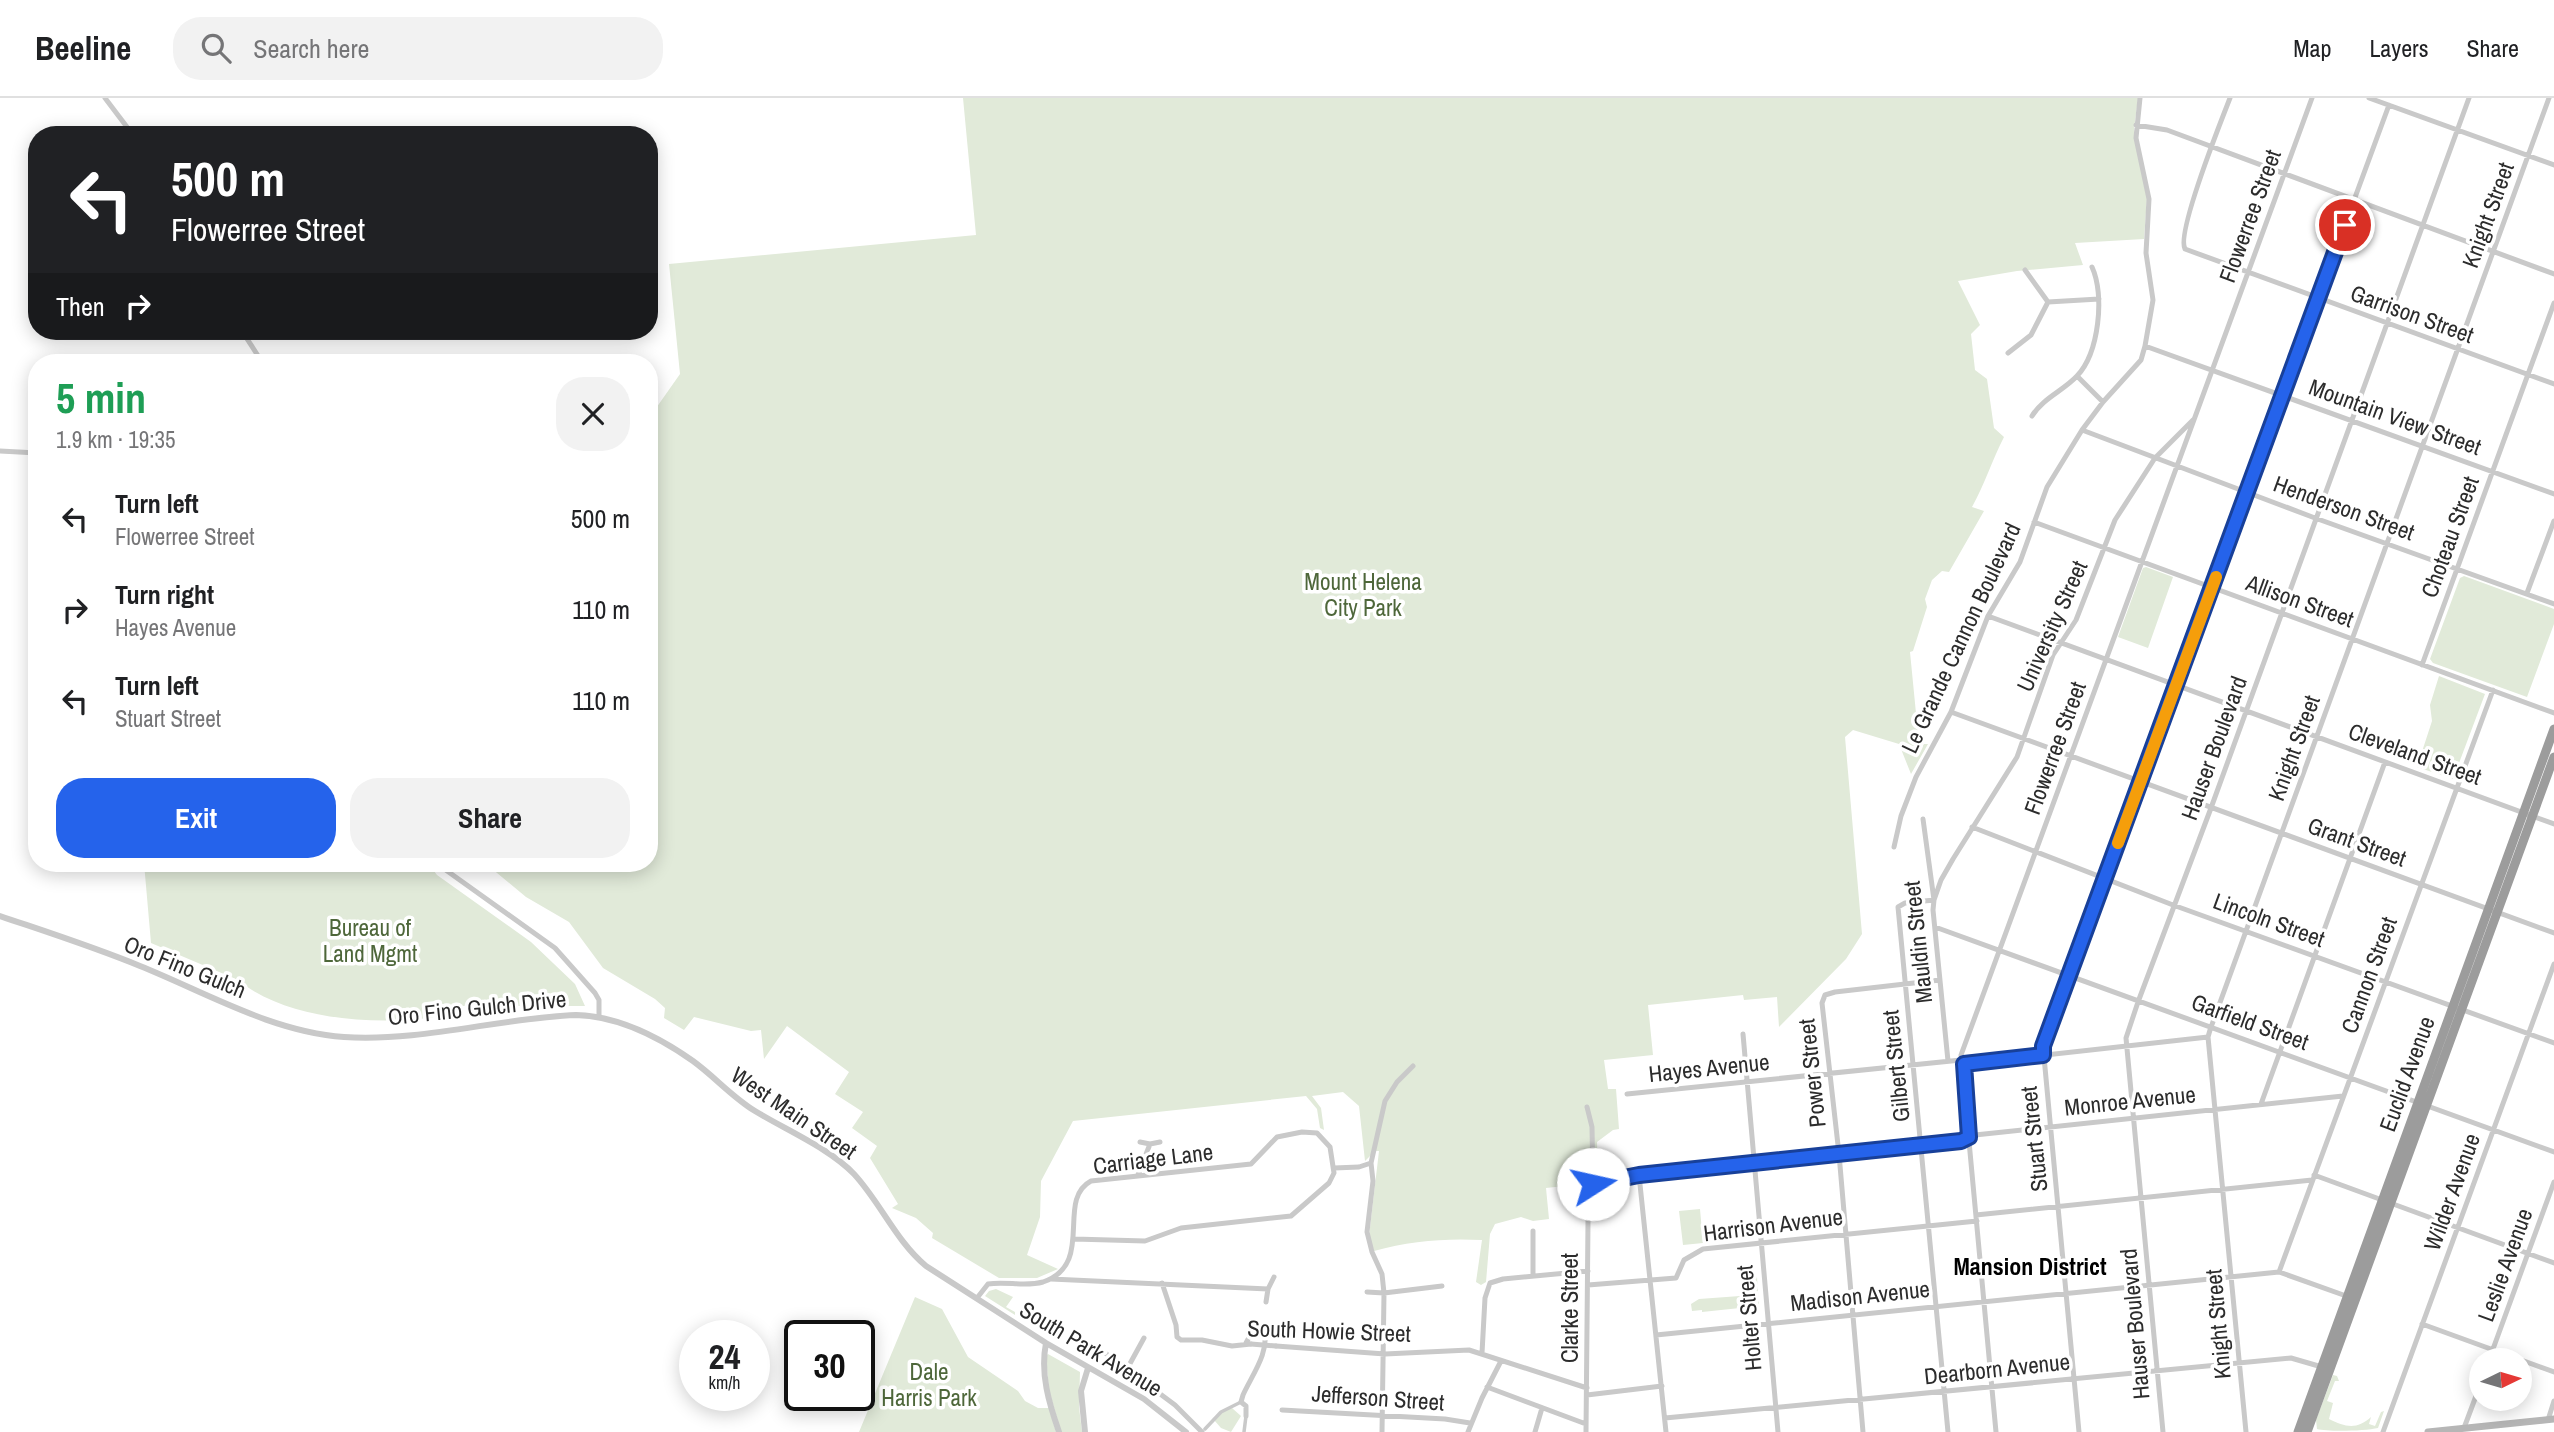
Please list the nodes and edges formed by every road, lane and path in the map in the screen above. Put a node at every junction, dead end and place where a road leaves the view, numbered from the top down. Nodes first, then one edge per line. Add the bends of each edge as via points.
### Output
1 (104, 98) edge
2 (2140, 98) edge
3 (2230, 98) edge
4 (2312, 98) edge
5 (2369, 98) edge
6 (2469, 98) edge
7 (2549, 98) edge
8 (2389, 105) junction
9 (2136, 125) junction
10 (127, 126) edge
11 (2457, 130) junction
12 (2211, 148) junction
13 (2528, 156) junction
14 (2554, 165) edge
15 (2283, 176) junction
16 (2354, 201) junction
17 (2423, 227) junction
18 (2493, 252) junction
19 (2092, 267) dead end
20 (2025, 270) dead end
21 (2248, 272) junction
22 (2554, 274) edge
23 (2318, 298) junction
24 (2099, 299) junction
25 (2048, 302) junction
26 (2554, 303) edge
27 (2388, 323) junction
28 (2145, 346) junction
29 (2457, 349) junction
30 (2008, 354) dead end
31 (2213, 370) junction
32 (2528, 374) junction
33 (2077, 376) junction
34 (2554, 384) edge
35 (2282, 396) junction
36 (2103, 402) junction
37 (2032, 416) dead end
38 (2195, 418) junction
39 (2351, 422) junction
40 (2082, 430) junction
41 (2423, 445) junction
42 (0, 451) edge
43 (28, 453) edge
44 (2155, 458) junction
45 (2176, 466) junction
46 (2492, 471) junction
47 (2247, 491) junction
48 (2554, 494) edge
49 (2315, 518) junction
50 (2554, 521) edge
51 (2034, 522) junction
52 (2386, 542) junction
53 (2105, 548) junction
54 (2142, 562) junction
55 (2457, 567) junction
56 (2212, 587) junction
57 (2527, 593) junction
58 (2554, 604) edge
59 (2282, 613) junction
60 (1988, 616) junction
61 (2353, 639) junction
62 (2060, 643) junction
63 (2106, 660) junction
64 (2422, 664) junction
65 (2176, 685) junction
66 (2493, 690) junction
67 (1951, 712) junction
68 (2246, 712) junction
69 (2554, 713) edge
70 (2554, 729) edge
71 (2316, 737) junction
72 (2024, 739) junction
73 (2071, 756) junction
74 (2554, 757) edge
75 (2385, 762) junction
76 (2140, 782) junction
77 (2457, 787) junction
78 (2211, 808) junction
79 (2528, 814) junction
80 (1923, 819) dead end
81 (2554, 824) edge
82 (1972, 827) junction
83 (2281, 833) junction
84 (1894, 847) dead end
85 (2035, 853) junction
86 (2351, 858) junction
87 (449, 872) edge
88 (2105, 879) junction
89 (2421, 884) junction
90 (1934, 900) junction
91 (2173, 905) junction
92 (2493, 910) junction
93 (0, 916) edge
94 (1935, 927) junction
95 (2245, 929) junction
96 (2554, 933) edge
97 (1999, 952) junction
98 (2316, 955) junction
99 (2554, 964) edge
100 (2069, 975) junction
101 (1940, 980) junction
102 (2385, 981) junction
103 (1906, 983) junction
104 (2138, 1002) junction
105 (2457, 1008) junction
106 (599, 1016) junction
107 (2211, 1026) junction
108 (1743, 1034) dead end
109 (2528, 1034) junction
110 (359, 1037) joint
111 (2208, 1038) junction
112 (2554, 1043) edge
113 (2126, 1046) junction
114 (2280, 1051) junction
115 (2043, 1055) junction
116 (1948, 1061) junction
117 (1962, 1062) junction
118 (1914, 1065) junction
119 (1413, 1066) dead end
120 (1830, 1073) junction
121 (2350, 1078) junction
122 (1746, 1082) junction
123 (1627, 1094) dead end
124 (2343, 1096) junction
125 (2261, 1104) junction
126 (2421, 1105) junction
127 (1587, 1107) dead end
128 (2215, 1110) junction
129 (2133, 1118) junction
130 (2050, 1127) junction
131 (2493, 1130) junction
132 (1969, 1137) junction
133 (1140, 1142) dead end
134 (1160, 1142) dead end
135 (1150, 1144) junction
136 (1922, 1145) junction
137 (2554, 1152) edge
138 (1839, 1154) junction
139 (1371, 1163) junction
140 (1754, 1163) junction
141 (1334, 1168) junction
142 (1138, 1175) junction
143 (1639, 1175) junction
144 (2313, 1177) junction
145 (2554, 1182) edge
146 (1591, 1184) junction
147 (2223, 1189) junction
148 (2141, 1198) junction
149 (2386, 1201) junction
150 (2058, 1207) junction
151 (1976, 1218) junction
152 (1929, 1226) junction
153 (2458, 1227) junction
154 (1533, 1231) dead end
155 (1845, 1233) junction
156 (1074, 1239) junction
157 (1760, 1243) junction
158 (2528, 1253) junction
159 (2554, 1263) edge
160 (1065, 1268) junction
161 (1588, 1271) junction
162 (2279, 1272) junction
163 (2231, 1275) junction
164 (1533, 1276) junction
165 (1274, 1277) dead end
166 (1049, 1279) junction
167 (1083, 1279) junction
168 (1650, 1280) junction
169 (1162, 1283) junction
170 (2149, 1284) junction
171 (1588, 1285) junction
172 (1442, 1286) dead end
173 (1268, 1289) junction
174 (1367, 1292) dead end
175 (1384, 1293) junction
176 (2066, 1293) junction
177 (2351, 1297) junction
178 (977, 1298) junction
179 (1984, 1301) junction
180 (1266, 1302) dead end
181 (1936, 1306) junction
182 (1853, 1314) junction
183 (1767, 1323) junction
184 (2422, 1324) junction
185 (1656, 1335) junction
186 (1144, 1338) dead end
187 (1046, 1343) junction
188 (1249, 1344) junction
189 (2490, 1348) edge
190 (2493, 1348) edge
191 (1101, 1350) dead end
192 (1482, 1353) junction
193 (1385, 1354) junction
194 (1501, 1361) junction
195 (2239, 1363) junction
196 (2532, 1364) edge
197 (1088, 1368) junction
198 (2325, 1368) junction
199 (1127, 1369) junction
200 (2157, 1371) junction
201 (2554, 1372) edge
202 (2074, 1379) junction
203 (1661, 1386) junction
204 (1992, 1386) junction
205 (1487, 1387) junction
206 (1944, 1391) junction
207 (1587, 1392) junction
208 (1860, 1400) junction
209 (2554, 1401) edge
210 (1241, 1402) junction
211 (1542, 1408) junction
212 (1282, 1409) dead end
213 (1775, 1409) junction
214 (2470, 1411) edge
215 (1383, 1415) junction
216 (1246, 1416) joint
217 (1665, 1418) junction
218 (2551, 1419) edge
219 (1470, 1423) junction
220 (1586, 1424) junction
221 (2464, 1428) junction
222 (1203, 1431) edge
223 (1059, 1432) edge
224 (1085, 1432) edge
225 (1186, 1432) edge
226 (1244, 1432) edge
227 (1382, 1432) edge
228 (1468, 1432) edge
229 (1535, 1432) edge
230 (1586, 1432) edge
231 (1666, 1432) edge
232 (1778, 1432) edge
233 (1863, 1432) edge
234 (1948, 1432) edge
235 (1996, 1432) edge
236 (2079, 1432) edge
237 (2163, 1432) edge
238 (2246, 1432) edge
239 (2298, 1432) edge
240 (2307, 1432) edge
241 (2383, 1432) edge
242 (2428, 1432) edge

1 - 10 street
2 - 9 street, Le Grande Cannon Boulevard
3 - 12 street
4 - 15 street, Flowerree Street
5 - 8 street
6 - 11 street, Hauser Boulevard
7 - 13 street, Knight Street
8 - 11 street
8 - 16 street, Stuart Street
9 - 12 street via 2166,130
9 - 28 street, Le Grande Cannon Boulevard via 2149,199 2146,253 2153,300
11 - 13 street
11 - 17 street, Hauser Boulevard
12 - 15 street
12 - 21 street, Garrison Street via 2183,245
13 - 14 street
13 - 18 street, Knight Street
15 - 16 street
15 - 21 street, Flowerree Street
16 - 17 street
16 - 23 street, Stuart Street
17 - 18 street
17 - 27 street, Hauser Boulevard
18 - 22 street
18 - 29 street, Knight Street
19 - 24 street
20 - 25 street
21 - 23 street, Garrison Street
21 - 31 street, Flowerree Street
23 - 27 street, Garrison Street
23 - 35 street, Stuart Street
24 - 25 street
24 - 33 street via 2093,344
25 - 30 street via 2031,335
26 - 32 street, Choteau Street
27 - 29 street, Garrison Street
27 - 39 street, Hauser Boulevard
28 - 31 street, Mountain View Street
28 - 36 street, Le Grande Cannon Boulevard via 2141,360
29 - 32 street, Garrison Street
29 - 41 street, Knight Street
31 - 35 street, Mountain View Street
31 - 38 street, Flowerree Street
32 - 34 street, Garrison Street
32 - 46 street, Choteau Street
33 - 36 street
33 - 37 street
35 - 39 street, Mountain View Street
35 - 47 street, Stuart Street
36 - 40 street, Le Grande Cannon Boulevard
38 - 44 street, University Street
38 - 45 street, Flowerree Street
39 - 41 street, Mountain View Street
39 - 49 street, Hauser Boulevard
40 - 44 street, Henderson Street
40 - 51 street, Le Grande Cannon Boulevard via 2047,487
41 - 46 street, Mountain View Street
41 - 52 street, Knight Street
42 - 43 street
44 - 45 street, Henderson Street
44 - 53 street, University Street via 2115,520
45 - 47 street, Henderson Street
45 - 54 street, Flowerree Street
46 - 48 street, Mountain View Street
46 - 55 street, Choteau Street
47 - 49 street, Henderson Street
47 - 56 street, Stuart Street
49 - 52 street, Henderson Street
49 - 59 street, Hauser Boulevard
50 - 57 street
51 - 53 street, Allison Street
51 - 60 street, Le Grande Cannon Boulevard via 2012,578
52 - 55 street, Henderson Street
52 - 61 street, Knight Street
53 - 54 street, Allison Street
53 - 62 street, University Street via 2076,620
54 - 56 street, Allison Street
54 - 63 street, Flowerree Street
55 - 57 street, Henderson Street
55 - 64 street, Choteau Street
56 - 59 street, Allison Street
56 - 65 street, Stuart Street
57 - 58 street, Henderson Street
59 - 61 street, Allison Street
59 - 68 street, Hauser Boulevard
60 - 62 street, Cleveland Street
60 - 67 street, Le Grande Cannon Boulevard
61 - 64 street, Allison Street
61 - 71 street, Knight Street
62 - 63 street, Cleveland Street
62 - 72 street, University Street
63 - 65 street, Cleveland Street
63 - 73 street, Flowerree Street
64 - 66 street, Allison Street
65 - 68 street, Cleveland Street
65 - 76 street, Stuart Street
66 - 69 street, Allison Street
66 - 77 street, Cannon Street
67 - 72 street, Grant Street
67 - 84 street, Le Grande Cannon Boulevard via 1916,777
68 - 71 street, Cleveland Street
68 - 78 street, Hauser Boulevard
70 - 79 highway, Euclid Avenue
71 - 75 street, Cleveland Street
71 - 83 street, Knight Street
72 - 73 street, Grant Street
72 - 82 street, University Street
73 - 76 street, Grant Street
73 - 85 street, Flowerree Street
74 - 79 highway, Euclid Avenue
75 - 77 street, Cleveland Street
75 - 86 street
76 - 78 street, Grant Street
76 - 88 street, Stuart Street
77 - 79 street, Cleveland Street
77 - 89 street, Cannon Street
78 - 83 street, Grant Street
78 - 91 street, Hauser Boulevard
79 - 81 street, Cleveland Street
79 - 92 highway, Euclid Avenue
80 - 90 street, Mauldin Street
82 - 85 street, Lincoln Street
82 - 90 street, University Street
83 - 86 street, Grant Street
83 - 95 street, Knight Street
85 - 88 street, Lincoln Street
85 - 97 street, Flowerree Street
86 - 89 street, Grant Street
86 - 98 street
87 - 106 street via 555,948 595,993
88 - 91 street, Lincoln Street
88 - 100 street, Stuart Street
89 - 92 street, Grant Street
89 - 102 street, Cannon Street
90 - 94 street, Mauldin Street
90 - 103 street, Gilbert Street via 1898,907
91 - 95 street, Lincoln Street
91 - 104 street, Hauser Boulevard
92 - 96 street, Grant Street
92 - 105 highway, Euclid Avenue
93 - 110 street, Oro Fino Gulch via 139,966 267,1020 305,1032
94 - 97 street, Garfield Street
94 - 101 street, Mauldin Street
95 - 98 street, Lincoln Street
95 - 107 street, Knight Street
97 - 100 street, Garfield Street
97 - 117 street, Flowerree Street
98 - 102 street, Lincoln Street
98 - 114 street
99 - 109 street, Wilder Avenue
100 - 104 street, Garfield Street
100 - 115 street, Stuart Street
101 - 103 street
101 - 116 street, Mauldin Street
102 - 105 street, Lincoln Street
102 - 121 street, Cannon Street
103 - 118 street, Gilbert Street
103 - 120 street, Power Street via 1825,995 1822,1003
104 - 107 street, Garfield Street
104 - 113 street, Hauser Boulevard
105 - 109 street, Lincoln Street
105 - 126 highway, Euclid Avenue
106 - 110 street, Oro Fino Gulch Drive
106 - 178 street, West Main Street via 636,1029 692,1061 743,1103 842,1164 864,1186 914,1256
107 - 111 street, Knight Street
107 - 114 street, Garfield Street
108 - 122 street, Holter Street
109 - 112 street, Lincoln Street
109 - 131 street, Wilder Avenue
111 - 113 street, Hayes Avenue
111 - 128 street, Knight Street
113 - 115 street, Hayes Avenue
113 - 129 street, Hauser Boulevard
114 - 121 street, Garfield Street
114 - 125 street
115 - 117 street, Hayes Avenue
115 - 130 street, Stuart Street
116 - 117 street, Hayes Avenue
116 - 118 street, Hayes Avenue
117 - 132 street, Flowerree Street
118 - 120 street, Hayes Avenue
118 - 136 street, Gilbert Street
119 - 139 street via 1385,1101
120 - 122 street, Hayes Avenue
120 - 138 street, Power Street
121 - 124 street, Cannon Street
121 - 126 street, Garfield Street
122 - 123 street, Hayes Avenue
122 - 140 street, Holter Street
124 - 125 street, Monroe Avenue
124 - 144 street, Cannon Street
125 - 128 street, Monroe Avenue
126 - 131 street, Garfield Street
126 - 149 highway, Euclid Avenue
127 - 146 street, Clarke Street via 1592,1127
128 - 129 street, Monroe Avenue
128 - 147 street, Knight Street
129 - 130 street, Monroe Avenue
129 - 148 street, Hauser Boulevard
130 - 132 street, Monroe Avenue
130 - 150 street, Stuart Street
131 - 137 street, Garfield Street
131 - 153 street, Wilder Avenue
132 - 136 street, Monroe Avenue
132 - 151 street, Flowerree Street
133 - 135 street
134 - 135 street
135 - 142 street
136 - 138 street, Monroe Avenue
136 - 152 street, Gilbert Street
138 - 140 street, Monroe Avenue
138 - 155 street, Power Street
139 - 141 street
139 - 175 street via 1367,1232
140 - 143 street, Monroe Avenue
140 - 157 street, Holter Street
141 - 142 street, Carriage Lane via 1324,1137 1302,1132 1277,1137 1251,1164
141 - 156 street via 1329,1184 1291,1216 1184,1228 1145,1241
142 - 156 street, Carriage Lane via 1083,1186 1076,1202
143 - 146 street, Monroe Avenue
143 - 168 street
144 - 147 street, Harrison Avenue
144 - 149 street, Harrison Avenue
144 - 162 street, Cannon Street
145 - 158 street, Leslie Avenue
146 - 161 street, Clarke Street
147 - 148 street, Harrison Avenue
147 - 163 street, Knight Street
148 - 150 street, Harrison Avenue
148 - 170 street, Hauser Boulevard
149 - 153 street, Harrison Avenue
149 - 177 highway, Euclid Avenue
150 - 151 street, Harrison Avenue
150 - 176 street, Stuart Street
151 - 152 street, Harrison Avenue
151 - 179 street, Flowerree Street
152 - 155 street, Harrison Avenue
152 - 181 street, Gilbert Street
153 - 158 street, Harrison Avenue
153 - 184 street, Wilder Avenue
154 - 164 street
155 - 157 street, Harrison Avenue
155 - 182 street, Power Street
156 - 160 street, Carriage Lane
157 - 168 street, Harrison Avenue via 1697,1251 1684,1260 1675,1278
157 - 183 street, Holter Street
158 - 159 street, Harrison Avenue
158 - 190 street, Leslie Avenue
160 - 166 street
160 - 167 street
161 - 164 street
161 - 171 street, Clarke Street
162 - 163 street, Madison Avenue
162 - 177 street, Madison Avenue
163 - 170 street, Madison Avenue
163 - 195 street, Knight Street
164 - 192 street via 1488,1285
165 - 173 street
166 - 167 street
166 - 178 street via 988,1284
167 - 169 street
168 - 171 street, Harrison Avenue
168 - 185 street
169 - 173 street
169 - 188 street, South Howie Street via 1181,1340
170 - 176 street, Madison Avenue
170 - 200 street, Hauser Boulevard
171 - 207 street, Clarke Street
172 - 175 street
173 - 180 street
174 - 175 street
175 - 193 street
176 - 179 street, Madison Avenue
176 - 202 street, Stuart Street
177 - 198 highway, Euclid Avenue
178 - 187 street, South Park Avenue
179 - 181 street, Madison Avenue
179 - 204 street, Flowerree Street
181 - 182 street, Madison Avenue
181 - 206 street, Gilbert Street
182 - 183 street, Madison Avenue
182 - 208 street, Power Street
183 - 185 street, Madison Avenue
183 - 213 street, Holter Street
184 - 189 street
184 - 241 street, Wilder Avenue
185 - 203 street
186 - 199 street
187 - 197 street, South Park Avenue
187 - 223 street via 1044,1372
188 - 193 street, South Howie Street, bridge
188 - 210 street via 1253,1330 1264,1330 1263,1354
191 - 199 street
192 - 193 street, South Howie Street
192 - 194 street, South Howie Street
193 - 215 street
194 - 205 street
194 - 207 street, South Howie Street
195 - 198 street, Dearborn Avenue via 2291,1358
195 - 200 street, Dearborn Avenue
195 - 238 street, Knight Street
196 - 201 street
197 - 224 street via 1081,1391
197 - 225 street, South Park Avenue via 1144,1399
198 - 239 highway, Euclid Avenue
198 - 240 highway, Euclid Avenue
199 - 222 street
200 - 202 street, Dearborn Avenue
200 - 237 street, Hauser Boulevard
202 - 204 street, Dearborn Avenue
202 - 236 street, Stuart Street
203 - 207 street
203 - 217 street
204 - 206 street, Dearborn Avenue
204 - 235 street, Flowerree Street
205 - 211 street
205 - 219 street
206 - 208 street, Dearborn Avenue
206 - 234 street, Gilbert Street
207 - 220 street, Clarke Street
208 - 213 street, Dearborn Avenue
208 - 233 street, Power Street
209 - 218 street
210 - 216 street
210 - 222 street via 1221,1412
211 - 220 street
211 - 229 street
212 - 215 street, Jefferson Street
213 - 217 street, Dearborn Avenue
213 - 232 street, Holter Street
214 - 221 street
215 - 219 street, Jefferson Street
215 - 227 street
216 - 226 street
217 - 231 street
218 - 221 main road
219 - 228 street
220 - 230 street, Clarke Street
221 - 242 main road

